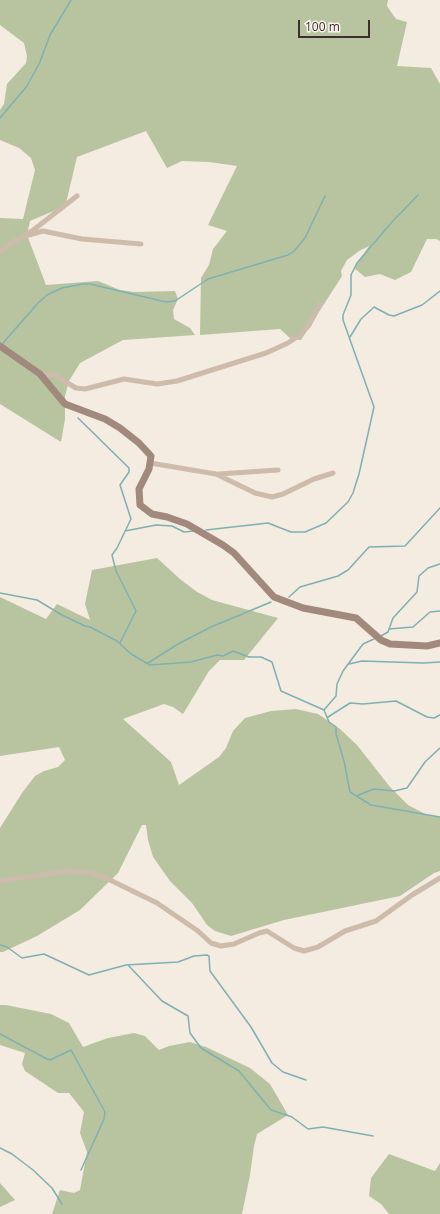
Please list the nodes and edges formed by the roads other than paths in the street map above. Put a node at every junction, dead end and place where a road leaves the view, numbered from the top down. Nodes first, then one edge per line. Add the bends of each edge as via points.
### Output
1 (77, 196) dead end
2 (22, 237) junction
3 (141, 244) dead end
4 (0, 252) edge
5 (320, 304) dead end
6 (0, 346) edge
7 (40, 374) junction
8 (150, 463) junction
9 (278, 470) dead end
10 (333, 473) dead end
11 (216, 474) junction
12 (440, 643) edge
13 (440, 878) edge
14 (0, 881) edge

1 - 2 street
2 - 3 street via 43,231 82,239
2 - 4 street via 8,244
5 - 7 street via 309,325 288,343 266,353 170,382 151,384 124,380 85,389 76,388 54,375
6 - 7 street
7 - 8 street via 65,404 105,419 130,435 151,456
8 - 11 street
8 - 12 street via 139,489 140,505 152,514 187,524 223,545 234,553 274,597 303,608 356,618 381,640 390,644 427,646
9 - 11 street
10 - 11 street via 272,497 255,493
13 - 14 street via 376,921 345,932 304,952 268,931 234,944 221,946 211,943 157,903 90,873 74,871

